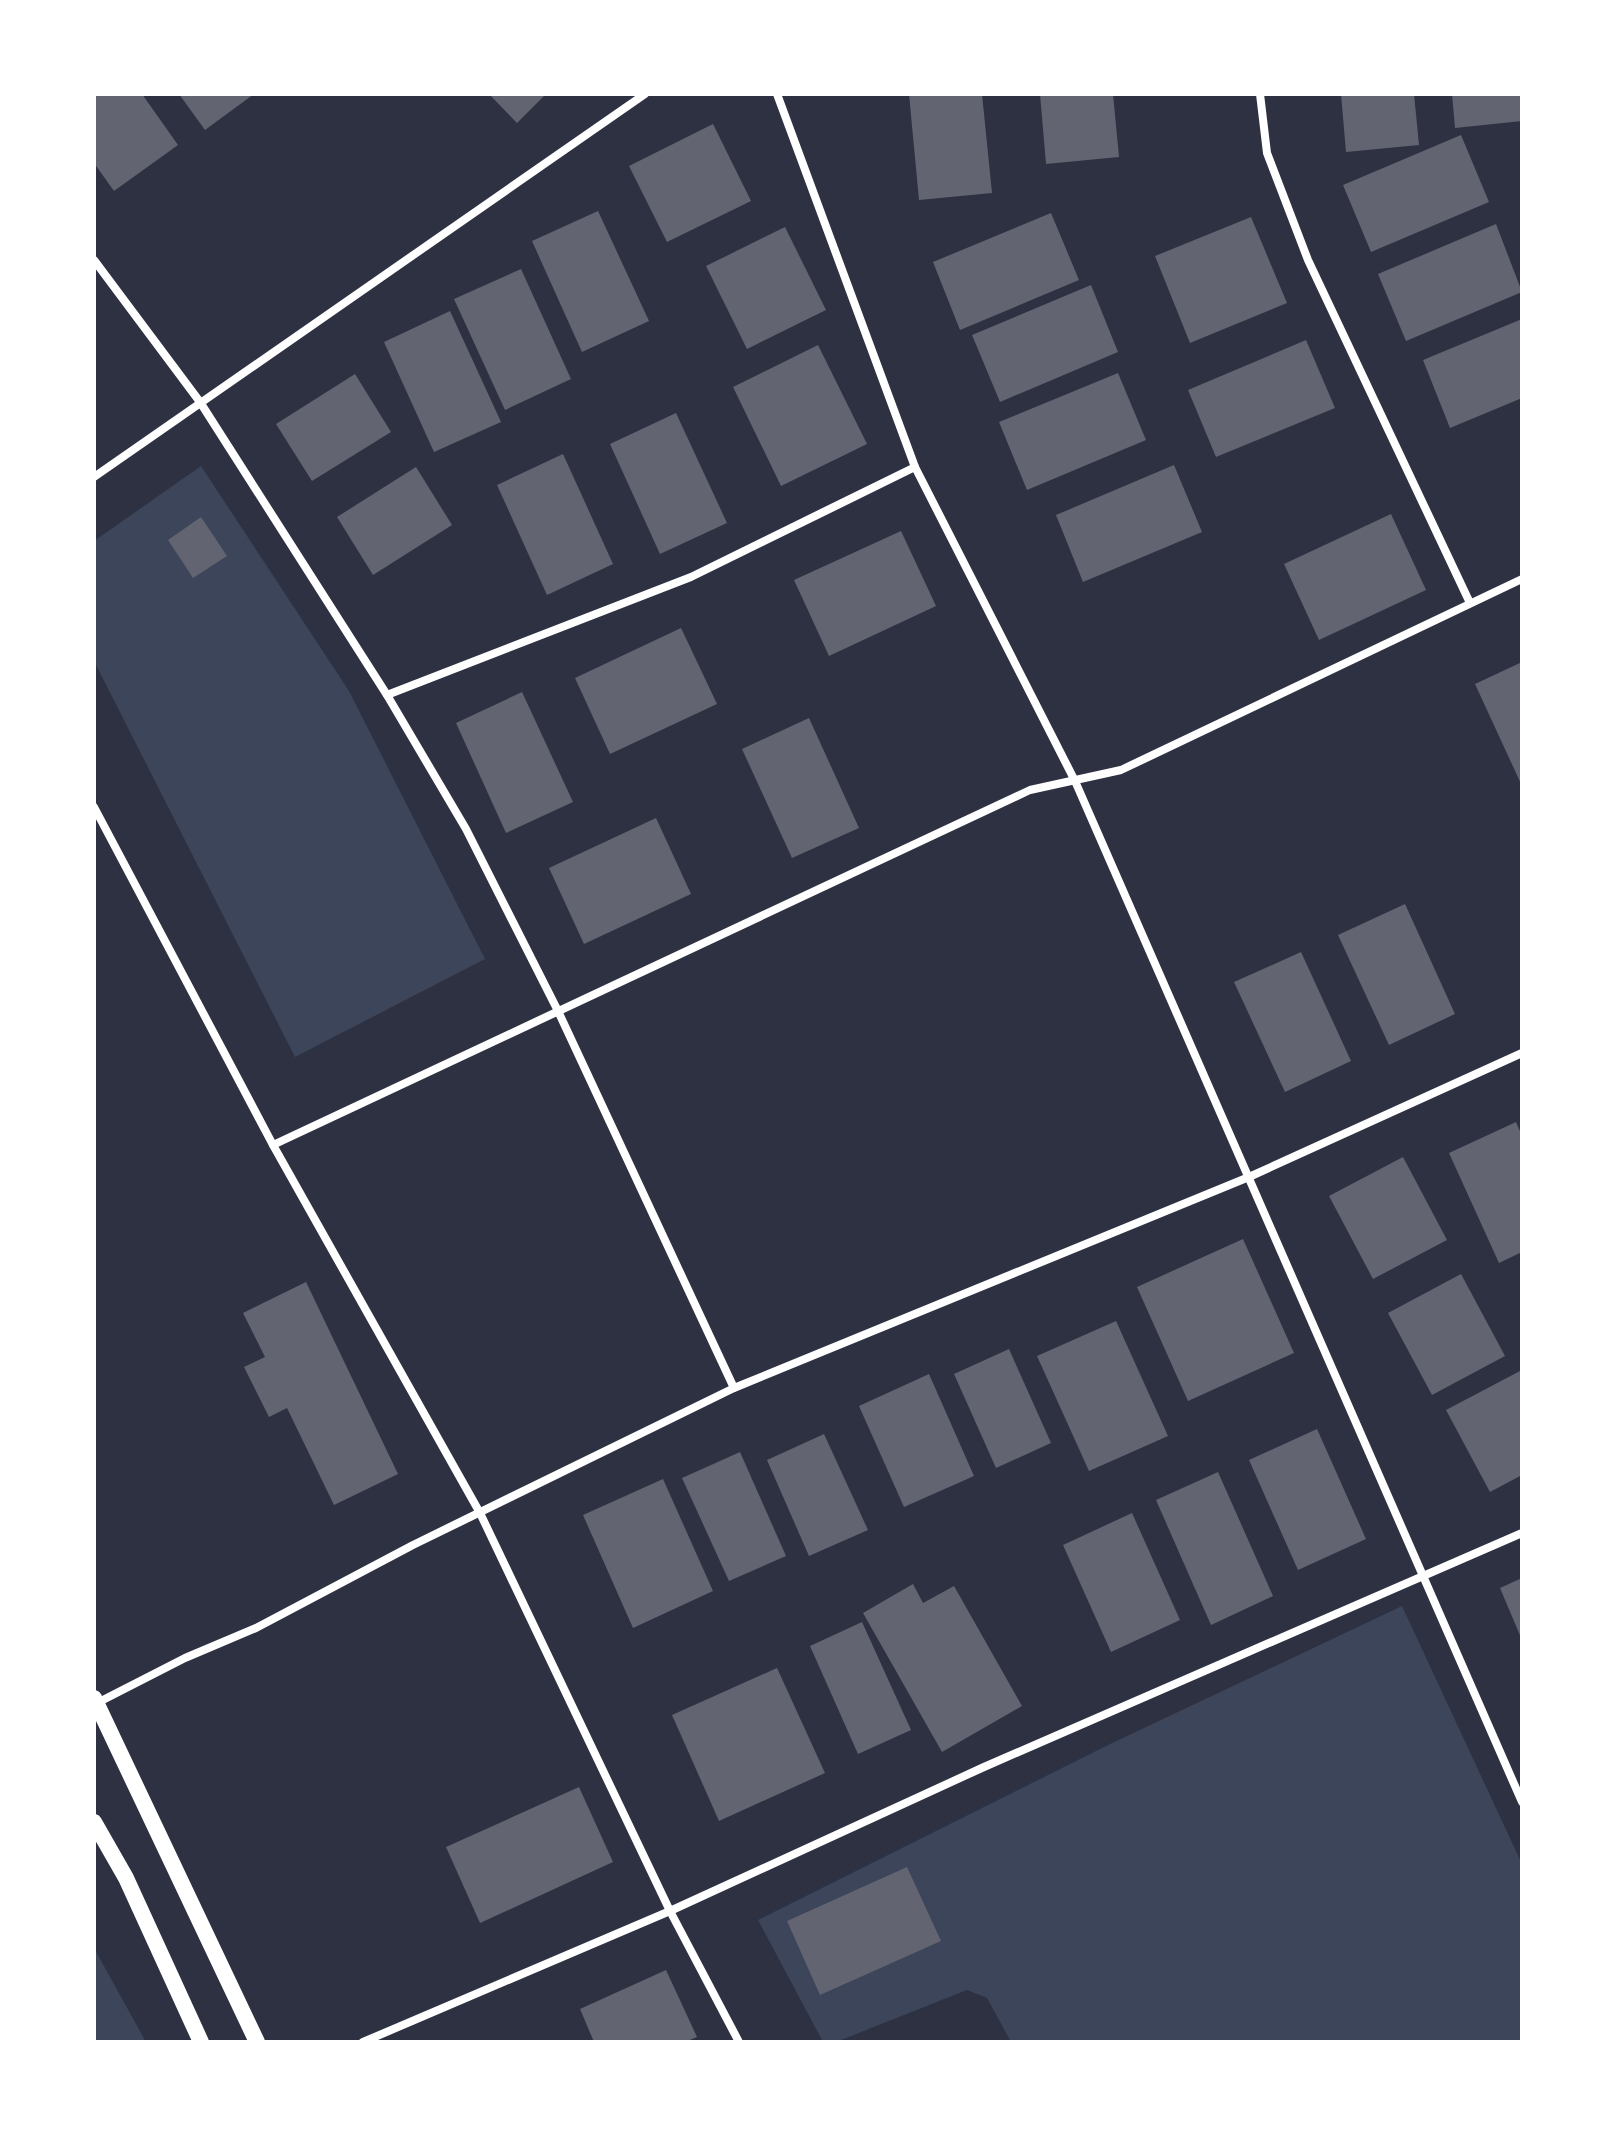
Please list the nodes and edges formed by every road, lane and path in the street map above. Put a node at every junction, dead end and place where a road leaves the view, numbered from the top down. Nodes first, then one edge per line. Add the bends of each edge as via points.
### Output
1 (645, 94) edge
2 (777, 94) edge
3 (1260, 94) edge
4 (94, 260) edge
5 (200, 402) junction
6 (915, 467) junction
7 (94, 477) edge
8 (1522, 579) edge
9 (1470, 603) junction
10 (387, 695) junction
11 (1075, 781) junction
12 (94, 807) edge
13 (558, 1011) junction
14 (1522, 1053) edge
15 (273, 1145) junction
16 (1249, 1177) junction
17 (734, 1388) junction
18 (480, 1513) junction
19 (1522, 1533) edge
20 (1422, 1578) junction
21 (95, 1701) edge
22 (1522, 1802) edge
23 (94, 1822) edge
24 (670, 1911) junction
25 (201, 2042) edge
26 (257, 2042) edge
27 (363, 2042) edge
28 (739, 2042) edge

1 - 5 street
2 - 6 street
3 - 9 street via 1267,153 1308,260
4 - 5 street
5 - 7 street
5 - 10 street
6 - 10 street via 691,577
6 - 11 street
8 - 9 street
9 - 11 street via 1121,770
10 - 13 street via 466,829
11 - 13 street via 1030,790
11 - 16 street
12 - 15 street
13 - 15 street
13 - 17 street
14 - 16 street
15 - 18 street
16 - 17 street
16 - 20 street
17 - 18 street
18 - 21 street via 256,1628
18 - 24 street
19 - 20 street
20 - 22 street
20 - 24 street via 984,1767
21 - 26 main road
23 - 25 main road via 126,1878
24 - 27 street
24 - 28 street

